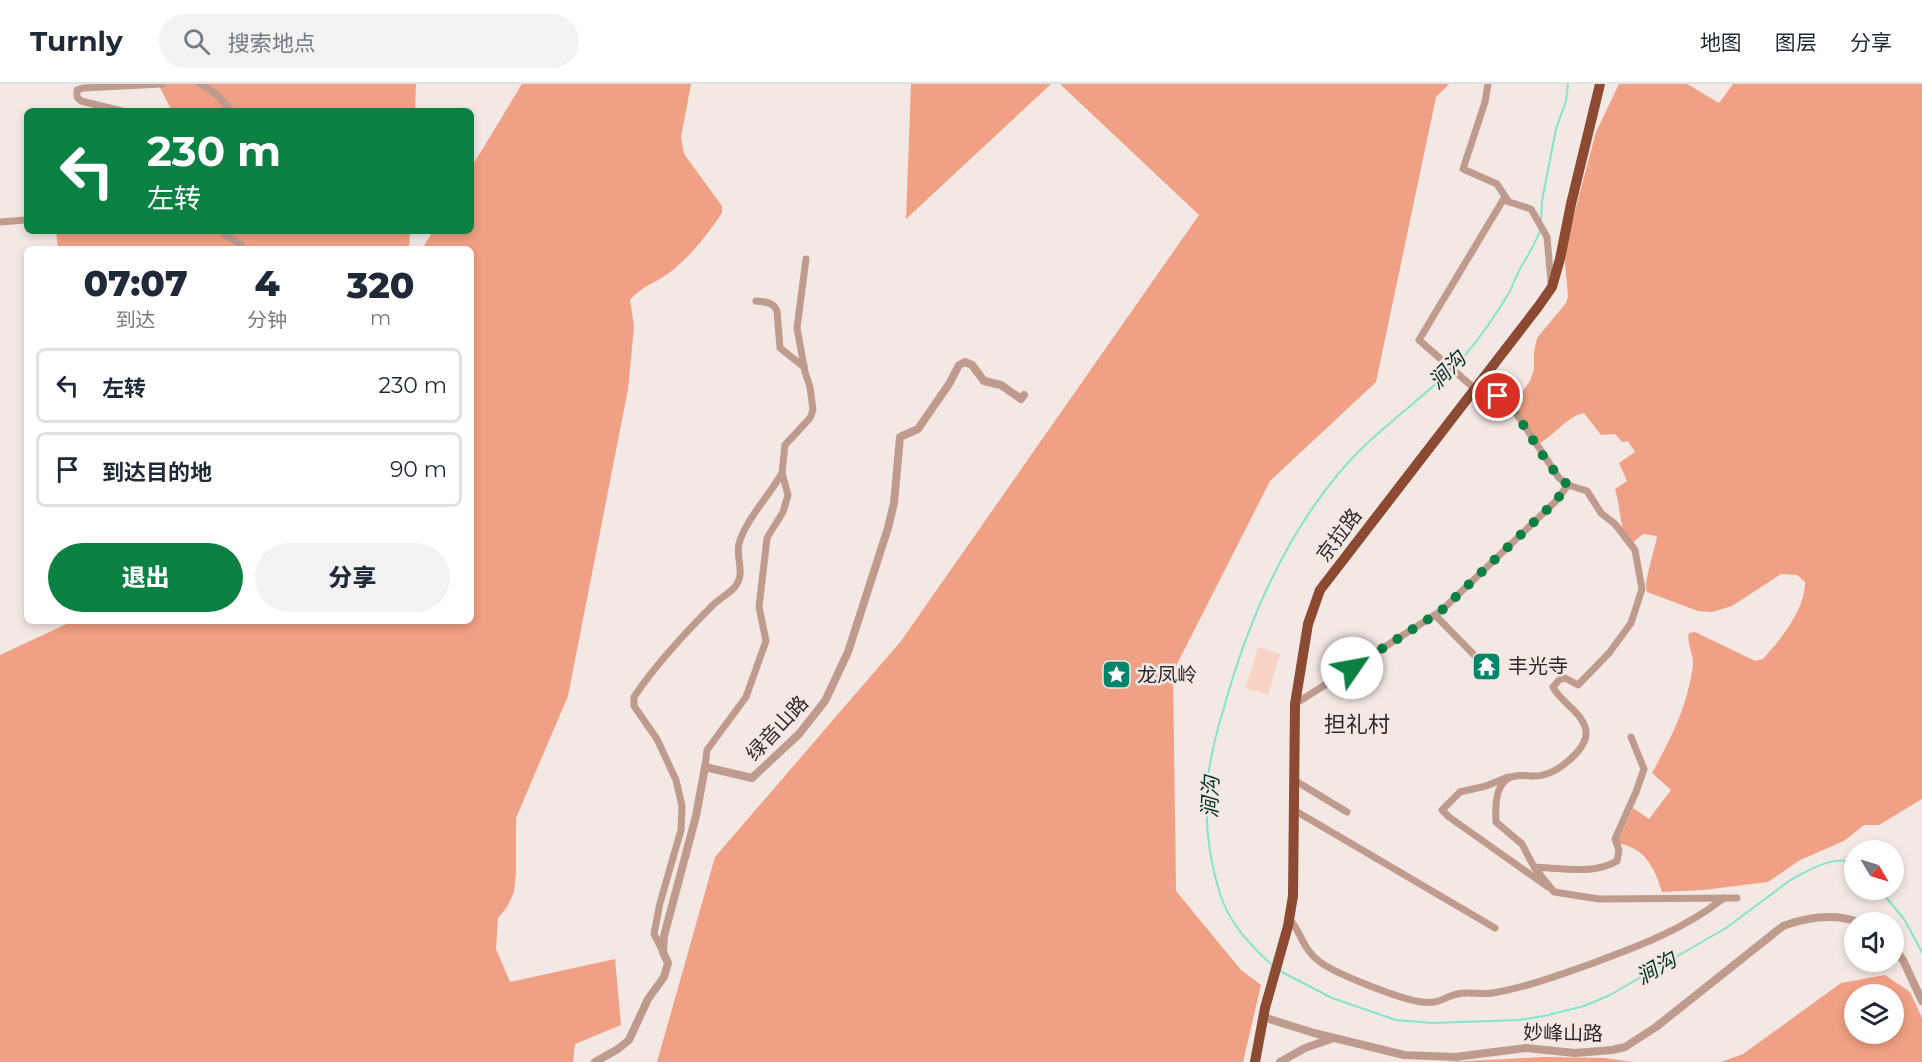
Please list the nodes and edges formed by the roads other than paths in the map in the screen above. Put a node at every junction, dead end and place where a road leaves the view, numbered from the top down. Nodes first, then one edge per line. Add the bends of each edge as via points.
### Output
1 (162, 84) edge
2 (200, 84) edge
3 (1488, 84) edge
4 (1600, 84) edge
5 (110, 108) edge
6 (228, 108) edge
7 (1508, 201) junction
8 (24, 220) edge
9 (0, 222) edge
10 (224, 234) edge
11 (241, 245) dead end
12 (806, 259) dead end
13 (1552, 287) junction
14 (756, 302) dead end
15 (804, 367) junction
16 (1477, 386) junction
17 (1024, 395) dead end
18 (782, 473) junction
19 (1568, 485) junction
20 (1435, 615) junction
21 (1480, 661) dead end
22 (1295, 704) junction
23 (1631, 737) dead end
24 (705, 767) junction
25 (1508, 777) junction
26 (1294, 780) junction
27 (1294, 810) junction
28 (1347, 812) dead end
29 (1534, 867) junction
30 (1554, 892) junction
31 (1724, 898) junction
32 (1737, 898) dead end
33 (1289, 918) junction
34 (1844, 919) edge
35 (1495, 928) dead end
36 (663, 952) junction
37 (1904, 960) edge
38 (1922, 1001) edge
39 (1264, 1012) junction
40 (1335, 1038) junction
41 (595, 1062) edge
42 (1256, 1062) edge
43 (1280, 1062) edge

1 - 5 street via 77,90 81,101
2 - 6 street via 218,95
3 - 7 street via 1463,169 1497,184
4 - 13 highway, 京拉路
7 - 13 street via 1532,209 1547,237
7 - 16 street via 1503,200 1419,340 1461,378
8 - 9 street
10 - 11 street
12 - 15 street via 797,328
13 - 16 highway, 京拉路
14 - 15 street via 775,306 780,348
15 - 18 street via 813,410 785,445
16 - 19 street via 1510,404 1547,462
16 - 22 highway, 京拉路 via 1320,590 1308,624
17 - 24 street, 绿音山路 via 1021,399 1001,385 984,381 972,365 959,365 918,429 900,437 888,528 848,652 825,701 799,734 752,778
18 - 24 street via 788,495 767,538 759,607 766,641 746,697 708,750
18 - 36 street via 743,532 738,547 740,574 735,586 713,605 634,697 634,706 657,739 676,780 682,806 681,830 654,934
19 - 20 street via 1555,502
19 - 25 street via 1587,491 1601,513 1616,524 1635,550 1642,589 1631,623 1609,653 1578,685 1565,678 1553,687 1580,718 1586,732 1583,745 1574,756 1544,775
20 - 21 street
20 - 22 street
22 - 26 highway, 京拉路
23 - 29 street via 1644,769 1615,839 1617,861 1589,870
24 - 36 street
25 - 29 street via 1497,793 1496,822 1522,844
25 - 30 street via 1460,792 1442,810
26 - 27 highway, 京拉路
26 - 28 street
27 - 33 highway, 京拉路
27 - 35 street
29 - 30 street
30 - 31 street via 1599,899
31 - 32 street
31 - 33 street via 1700,917 1636,947 1552,978 1493,993 1457,994 1440,1002 1420,1002 1389,993 1321,963 1305,949
33 - 39 highway, 京拉路
34 - 40 street, 妙峰山路 via 1816,917 1783,926 1656,1027 1632,1043 1612,1050 1575,1053 1526,1048 1427,1057
36 - 41 street via 668,963 664,977 648,999 629,1040
37 - 38 street
39 - 40 street, 妙峰山路
39 - 42 highway, 京拉路
40 - 43 street

